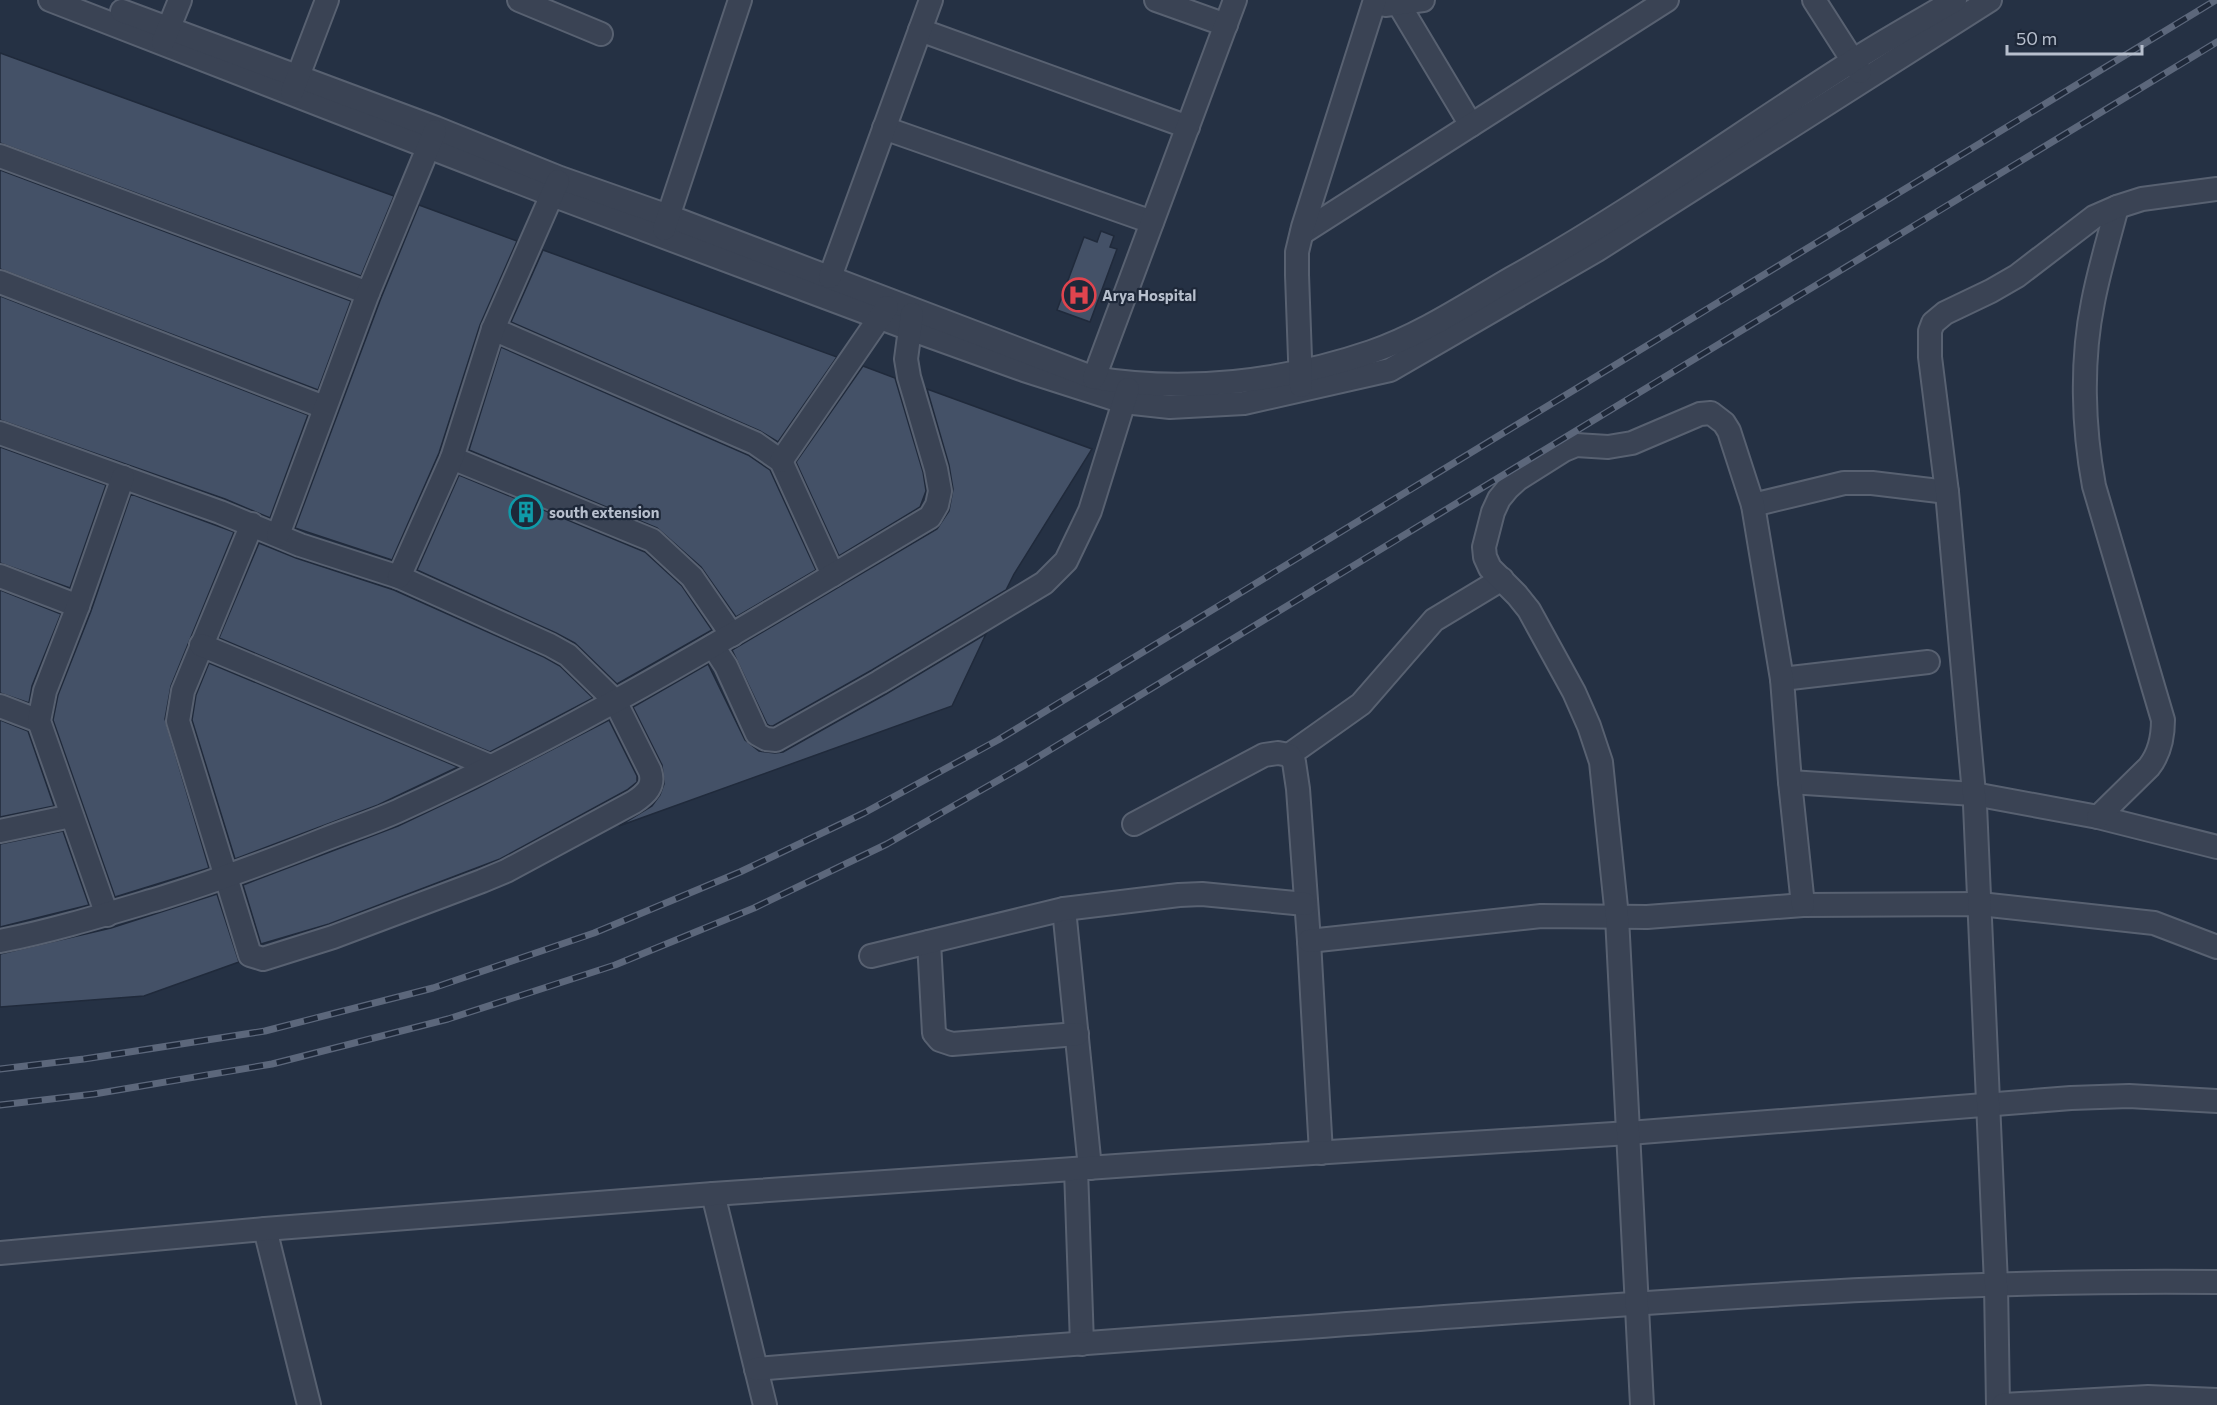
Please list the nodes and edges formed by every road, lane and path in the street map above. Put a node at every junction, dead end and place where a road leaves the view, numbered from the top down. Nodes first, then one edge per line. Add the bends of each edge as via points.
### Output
1 (50, 0) edge
2 (93, 0) edge
3 (180, 0) edge
4 (327, 0) edge
5 (519, 0) edge
6 (740, 0) edge
7 (931, 0) edge
8 (1156, 0) edge
9 (1235, 0) edge
10 (1423, 0) edge
11 (1667, 0) edge
12 (1814, 0) edge
13 (1955, 0) edge
14 (1990, 0) edge
15 (1373, 3) edge
16 (1398, 3) junction
17 (1226, 25) junction
18 (920, 30) junction
19 (601, 34) dead end
20 (166, 36) junction
21 (1859, 70) junction
22 (294, 86) junction
23 (1471, 125) junction
24 (1188, 127) junction
25 (884, 128) junction
26 (433, 137) junction
27 (0, 156) edge
28 (556, 186) junction
29 (2217, 189) edge
30 (2117, 207) junction
31 (1152, 222) junction
32 (665, 226) junction
33 (1302, 233) junction
34 (830, 277) junction
35 (0, 282) edge
36 (368, 293) junction
37 (885, 309) junction
38 (911, 319) junction
39 (493, 329) junction
40 (1094, 378) junction
41 (1301, 381) junction
42 (1127, 393) junction
43 (324, 407) junction
44 (0, 433) edge
45 (452, 458) junction
46 (781, 461) junction
47 (123, 477) junction
48 (1947, 492) junction
49 (1753, 505) junction
50 (252, 524) junction
51 (278, 535) junction
52 (833, 575) junction
53 (0, 576) edge
54 (399, 577) junction
55 (1502, 579) junction
56 (78, 606) junction
57 (723, 641) junction
58 (201, 645) junction
59 (1928, 662) dead end
60 (1782, 679) junction
61 (615, 701) junction
62 (0, 706) edge
63 (39, 721) junction
64 (1289, 755) junction
65 (490, 766) junction
66 (1790, 782) junction
67 (1974, 794) junction
68 (71, 816) junction
69 (2098, 817) junction
70 (1134, 824) dead end
71 (0, 831) edge
72 (2217, 847) edge
73 (225, 878) junction
74 (1305, 904) junction
75 (1980, 904) junction
76 (1803, 905) junction
77 (1065, 909) junction
78 (106, 915) junction
79 (1617, 917) junction
80 (0, 941) edge
81 (1309, 941) junction
82 (929, 942) junction
83 (2217, 947) edge
84 (871, 956) dead end
85 (1077, 1034) junction
86 (2217, 1101) edge
87 (1988, 1105) junction
88 (1629, 1133) junction
89 (1321, 1153) junction
90 (1083, 1168) junction
91 (713, 1194) junction
92 (265, 1228) junction
93 (0, 1253) edge
94 (2217, 1282) edge
95 (1996, 1284) junction
96 (1637, 1304) junction
97 (1082, 1344) junction
98 (756, 1369) junction
99 (2217, 1400) edge
100 (309, 1405) edge
101 (765, 1405) edge
102 (1642, 1405) edge
103 (1998, 1405) edge
104 (2003, 1405) edge

1 - 20 street
2 - 20 street
3 - 20 street
4 - 22 street
5 - 19 street
6 - 32 street
7 - 18 street
8 - 17 street
9 - 17 street
10 - 16 street
11 - 23 street
12 - 21 street
13 - 21 street
14 - 21 street
15 - 16 street
15 - 33 street
16 - 23 street
17 - 24 street
18 - 24 street
18 - 25 street
20 - 22 street
21 - 41 street via 1573,244 1404,339
22 - 26 street
23 - 33 street
24 - 31 street
25 - 31 street
25 - 34 street
26 - 28 street
26 - 36 street
27 - 36 street
28 - 32 street via 628,203
28 - 39 street
29 - 30 street
30 - 48 street via 2094,217 2017,276 1933,323 1929,340
30 - 69 street via 2093,303 2087,354 2088,455 2163,731 2149,767
31 - 40 street
32 - 34 street
32 - 37 street
33 - 41 street via 1297,252
34 - 37 street
35 - 43 street
36 - 43 street
37 - 38 street
37 - 46 street
38 - 40 street
38 - 42 street via 1024,370
38 - 52 street via 906,359 936,470 940,491 937,505 930,517
39 - 45 street
39 - 46 street via 755,443
40 - 42 street
41 - 42 street via 1244,403 1208,406 1170,407
42 - 57 street via 1090,511 1066,561 1044,583 776,740 757,734 726,666
43 - 51 street
44 - 47 street
45 - 54 street
45 - 57 street via 652,540 692,577
46 - 52 street
47 - 50 street
47 - 56 street
48 - 49 street via 1844,483
48 - 67 street
49 - 55 street via 1729,431 1711,412 1619,446 1576,445 1518,479 1499,499 1484,547 1491,568
49 - 60 street
50 - 51 street
50 - 58 street
51 - 54 street
52 - 57 street
53 - 56 street
54 - 61 street via 568,655
55 - 64 street via 1434,620 1361,704
55 - 79 street via 1529,610 1589,726 1601,762
56 - 63 street via 45,691
57 - 61 street
58 - 65 street
58 - 73 street via 183,691 178,721
59 - 60 street
60 - 66 street
61 - 65 street
61 - 73 street via 650,771 650,788 634,802 506,871 333,937 263,959 247,950
62 - 63 street
63 - 68 street
64 - 70 street via 1264,755
64 - 74 street via 1294,762 1298,789
65 - 73 street via 399,810
66 - 67 street
66 - 76 street
67 - 69 street
67 - 75 street
68 - 71 street
68 - 78 street
69 - 72 street
73 - 78 street
74 - 77 street via 1202,894
74 - 81 street
75 - 76 street
75 - 83 street via 2154,923
75 - 87 street
76 - 79 street
77 - 82 street
77 - 85 street
78 - 80 street
79 - 81 street via 1530,917
79 - 88 street
81 - 89 street
82 - 84 street
82 - 85 street via 934,1033 940,1040 952,1044
85 - 90 street
86 - 87 street via 2129,1096
87 - 88 street
87 - 95 street
88 - 89 street
88 - 96 street
89 - 90 street
90 - 91 street
90 - 97 street
91 - 92 street
91 - 98 street
92 - 93 street
92 - 100 street
94 - 95 street
95 - 96 street
95 - 103 street
96 - 97 street
96 - 102 street
97 - 98 street
98 - 101 street
99 - 104 street via 2148,1397

